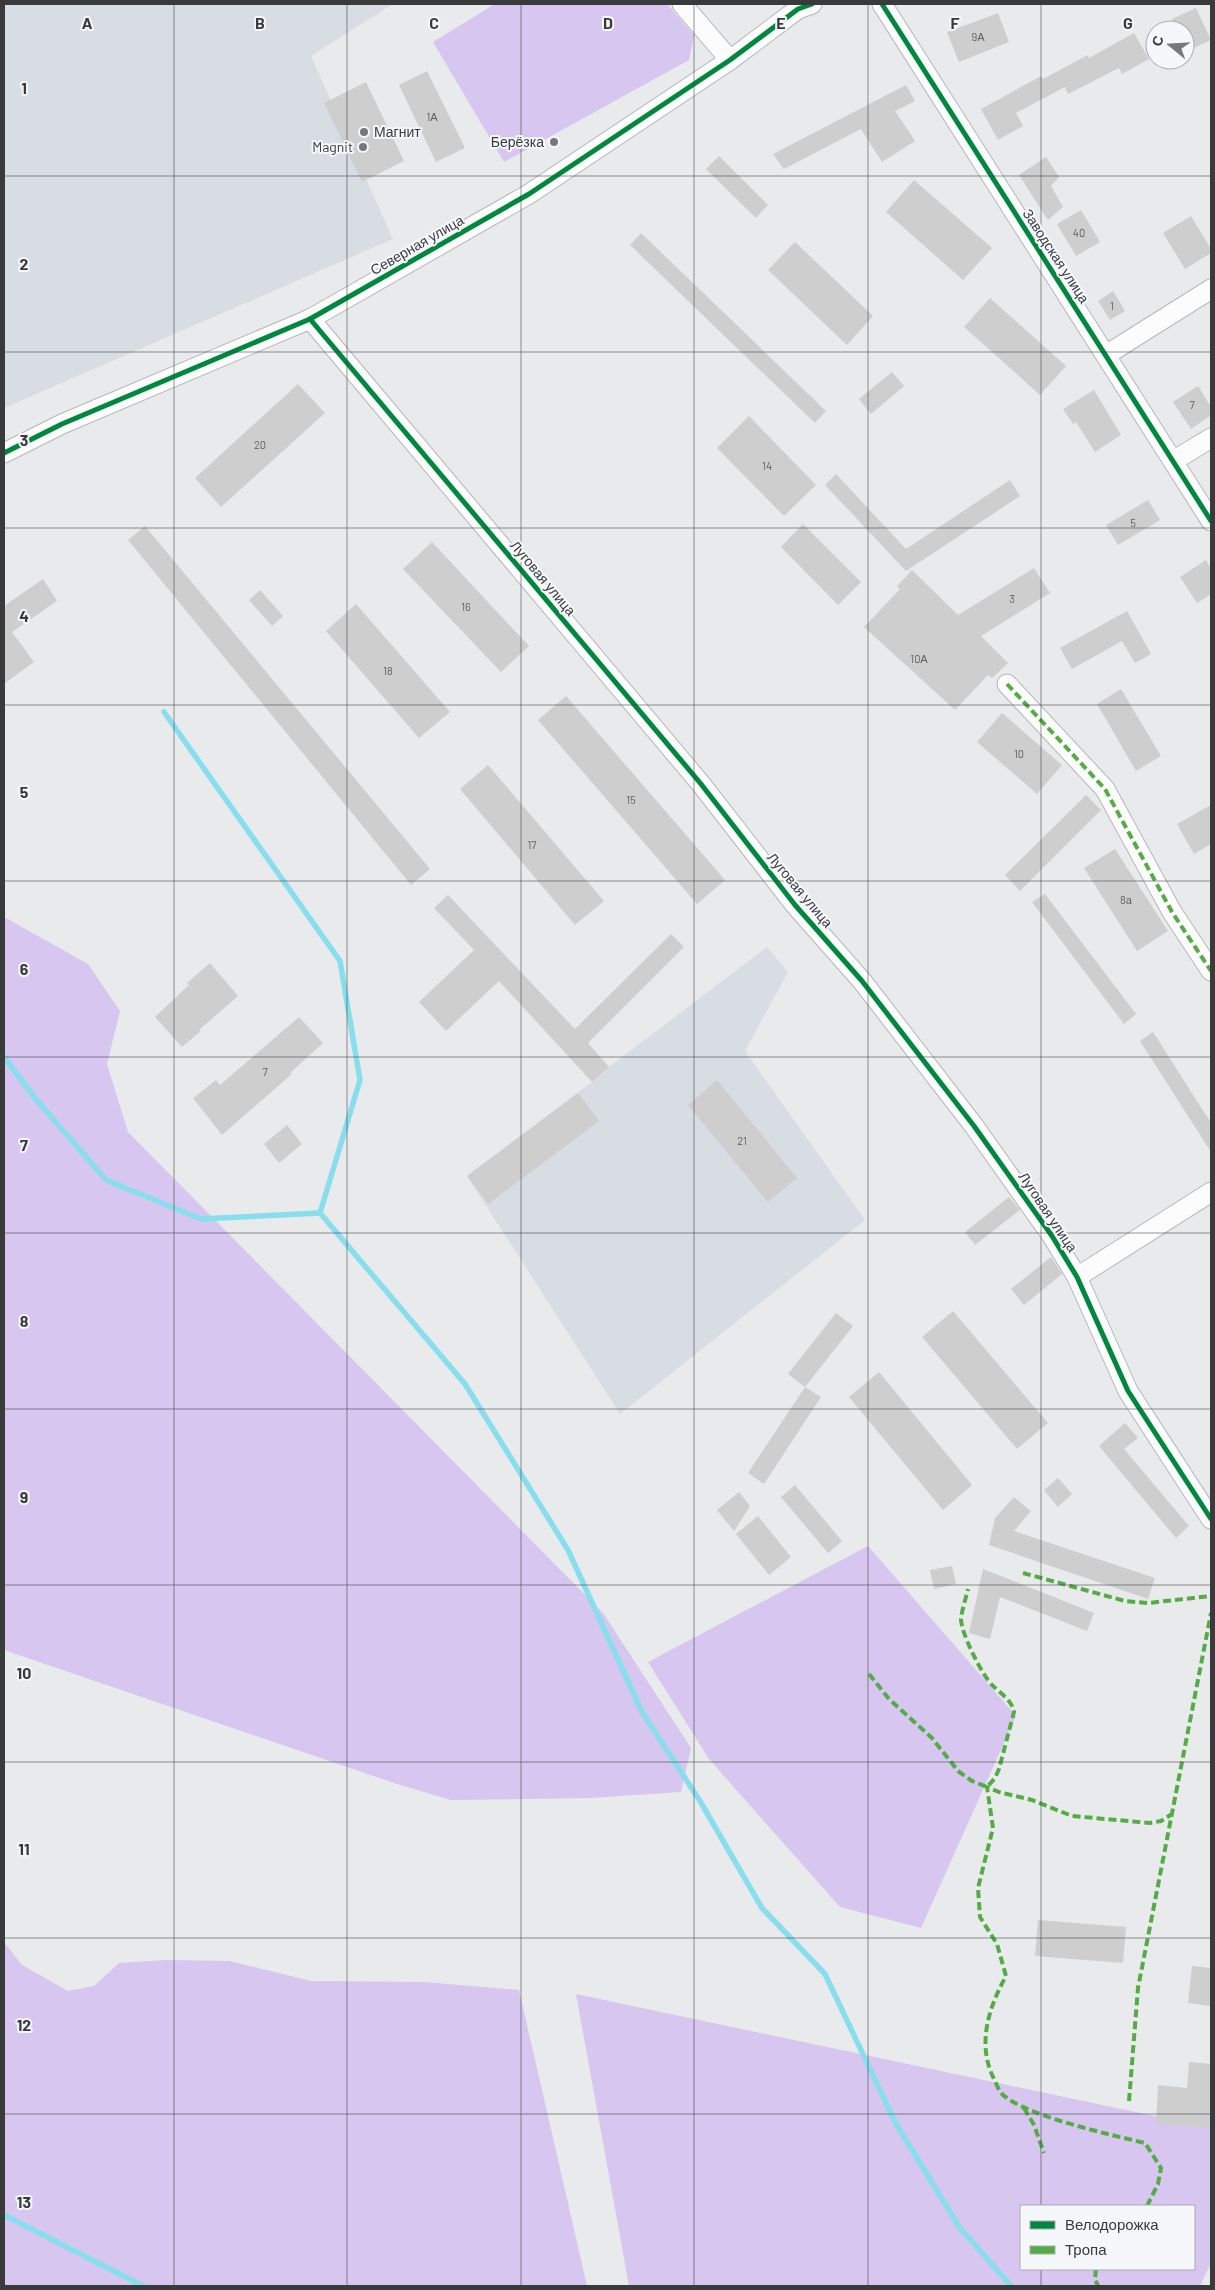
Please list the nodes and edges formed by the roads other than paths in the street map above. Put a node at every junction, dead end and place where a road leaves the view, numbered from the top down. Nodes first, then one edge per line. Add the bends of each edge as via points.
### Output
1 (682, 4) edge
2 (812, 4) edge
3 (882, 4) edge
4 (730, 60) junction
5 (1211, 289) edge
6 (310, 319) junction
7 (1106, 355) junction
8 (1211, 438) edge
9 (4, 453) edge
10 (1173, 461) junction
11 (1211, 521) edge
12 (1007, 684) dead end
13 (1211, 971) edge
14 (1211, 1192) edge
15 (1077, 1277) junction
16 (1211, 1519) edge

1 - 4 street
2 - 4 street, Северная улица via 798,9
3 - 7 street, Заводская улица
4 - 6 street, Северная улица via 529,194
5 - 7 street
6 - 9 street, Северная улица via 62,424
6 - 15 street, Луговая улица via 701,784 795,905 862,981 974,1126
7 - 10 street, Заводская улица
8 - 10 street
10 - 11 street, Заводская улица
12 - 13 street via 1105,789 1172,912
14 - 15 street
15 - 16 street, Луговая улица via 1128,1391

